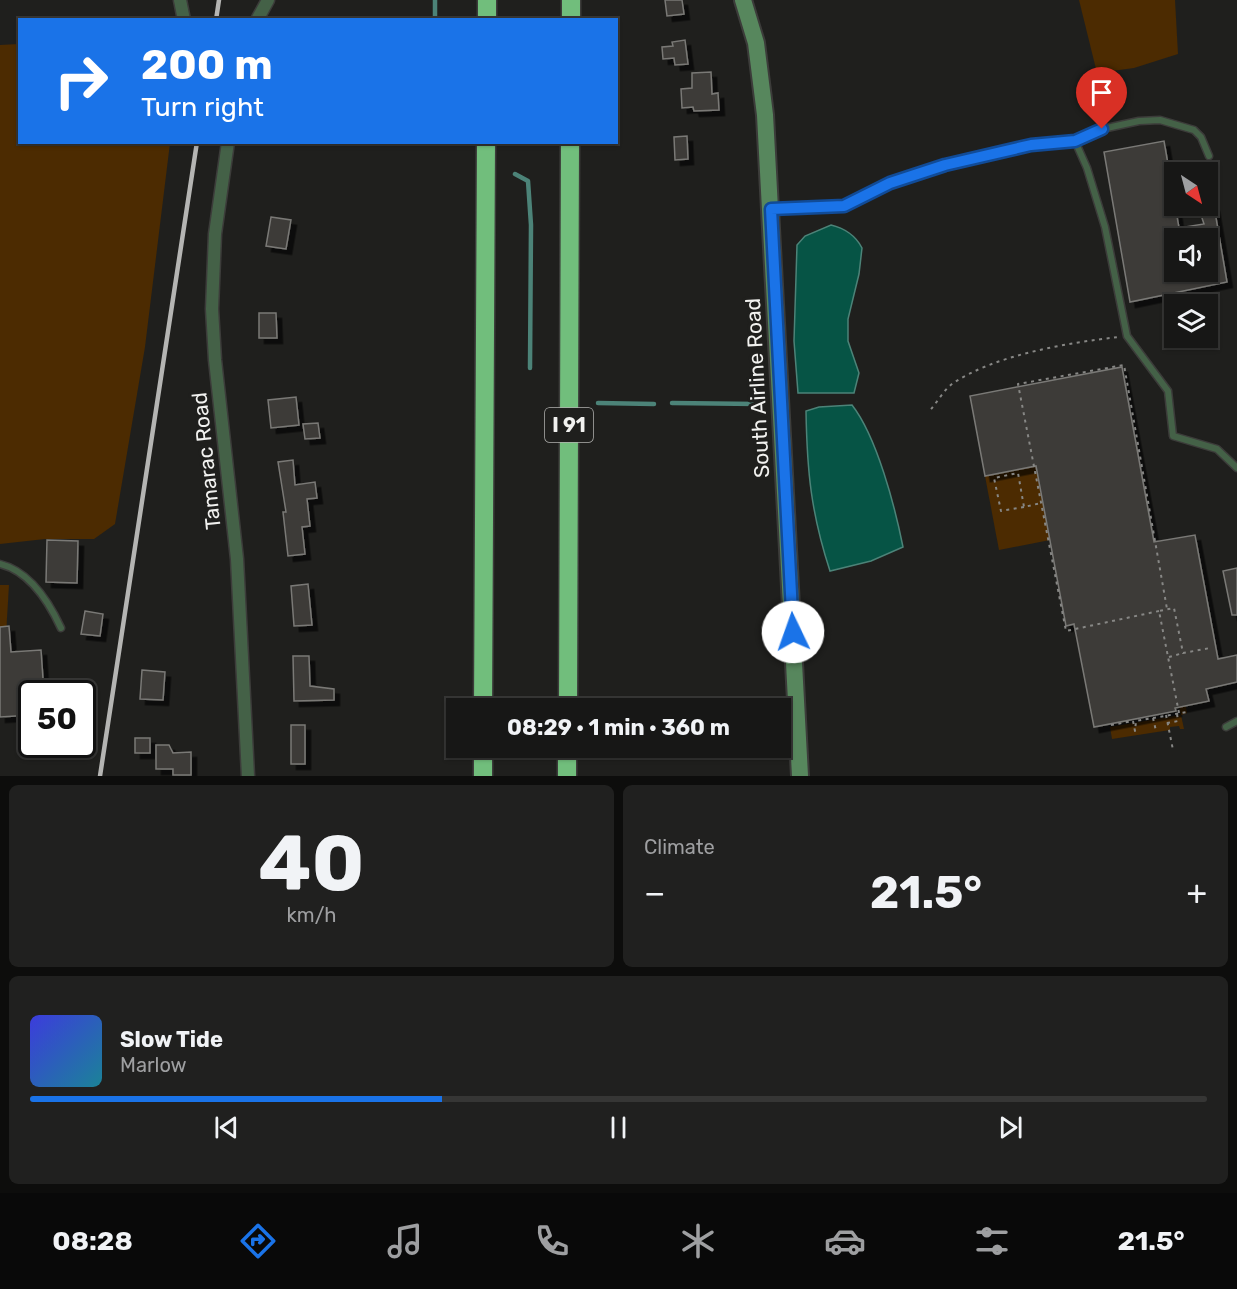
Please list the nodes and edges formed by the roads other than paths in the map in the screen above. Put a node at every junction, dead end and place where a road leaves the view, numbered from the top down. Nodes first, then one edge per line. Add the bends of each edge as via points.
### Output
1 (180, 0) edge
2 (268, 0) edge
3 (487, 0) edge
4 (571, 0) edge
5 (743, 0) edge
6 (184, 18) edge
7 (258, 18) edge
8 (487, 18) edge
9 (571, 18) edge
10 (1075, 141) junction
11 (228, 144) edge
12 (486, 144) edge
13 (570, 144) edge
14 (1209, 156) dead end
15 (771, 209) junction
16 (1237, 468) edge
17 (0, 564) edge
18 (61, 628) dead end
19 (483, 698) edge
20 (568, 698) edge
21 (1237, 721) edge
22 (1226, 727) dead end
23 (483, 758) edge
24 (567, 758) edge
25 (248, 776) edge
26 (483, 776) edge
27 (567, 776) edge
28 (800, 776) edge

1 - 6 street
2 - 7 street
3 - 8 highway
4 - 9 highway
5 - 15 main road, South Airline Road via 763,85
10 - 14 lane via 1102,129 1160,120 1194,130
10 - 15 lane via 1031,145 945,165 890,183 844,206
10 - 16 lane via 1088,168 1105,227 1127,336 1168,391 1173,436 1217,449
11 - 25 street, Tamarac Road via 214,234 212,309 237,560
12 - 19 highway
13 - 20 highway, I 91
15 - 28 main road, South Airline Road
17 - 18 lane via 13,567 33,584
21 - 22 lane
23 - 26 highway
24 - 27 highway

